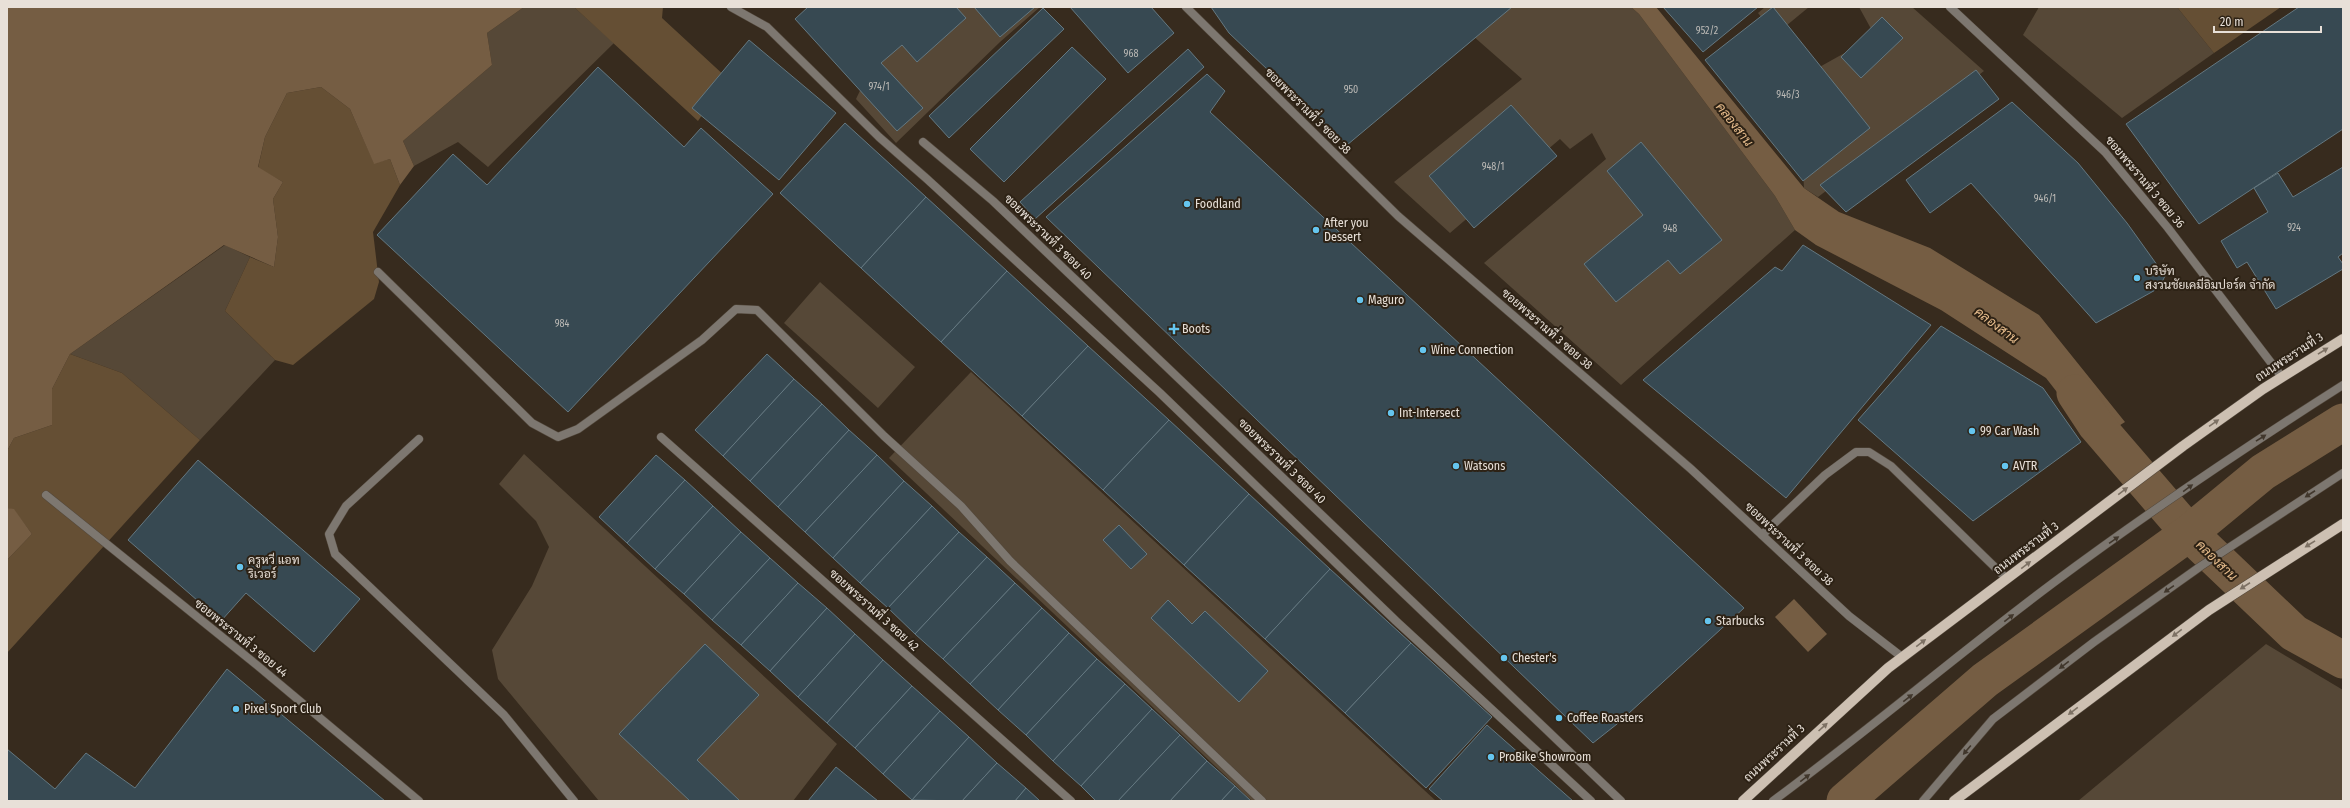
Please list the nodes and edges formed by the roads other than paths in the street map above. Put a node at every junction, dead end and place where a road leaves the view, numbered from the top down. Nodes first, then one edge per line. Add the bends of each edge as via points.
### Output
1 (730, 7) edge
2 (1186, 7) edge
3 (1950, 7) edge
4 (923, 142) dead end
5 (378, 272) dead end
6 (2343, 339) edge
7 (2282, 377) junction
8 (2343, 386) edge
9 (661, 437) dead end
10 (419, 439) dead end
11 (2343, 473) edge
12 (46, 495) dead end
13 (2343, 524) edge
14 (1762, 535) junction
15 (2007, 579) junction
16 (1902, 657) junction
17 (419, 801) edge
18 (574, 801) edge
19 (1072, 801) edge
20 (1262, 801) edge
21 (1591, 801) edge
22 (1621, 801) edge
23 (1743, 801) edge
24 (1773, 801) edge
25 (1923, 801) edge
26 (1954, 801) edge

1 - 21 street via 768,27 879,138 1160,392 1396,621
2 - 14 street, ซอยพระรามที่ 3 ซอย 38 via 1398,216 1691,469
3 - 7 street, ซอยพระรามที่ 3 ซอย 36 via 2105,152 2168,228
4 - 22 street, ซอยพระรามที่ 3 ซอย 40 via 993,201
5 - 20 street via 532,423 558,436 578,429 702,340 736,309 757,310 884,436 961,506 1010,561
7 -> 6 main road, ถนนพระรามที่ 3
15 -> 7 main road, ถนนพระรามที่ 3 via 2182,446
24 -> 8 street via 1849,745 2053,583 2228,459
9 - 19 street, ซอยพระรามที่ 3 ซอย 42
10 - 18 street via 346,506 329,534 335,554 504,715
11 -> 25 street via 2201,566 2094,642 1993,719
12 - 17 street, ซอยพระรามที่ 3 ซอย 44 via 258,666
13 -> 26 main road via 2209,610
14 - 15 street via 1825,475 1856,452 1869,452 1891,466
14 - 16 street, ซอยพระรามที่ 3 ซอย 38 via 1849,616
16 -> 15 main road, ถนนพระรามที่ 3
23 -> 16 main road, ถนนพระรามที่ 3

